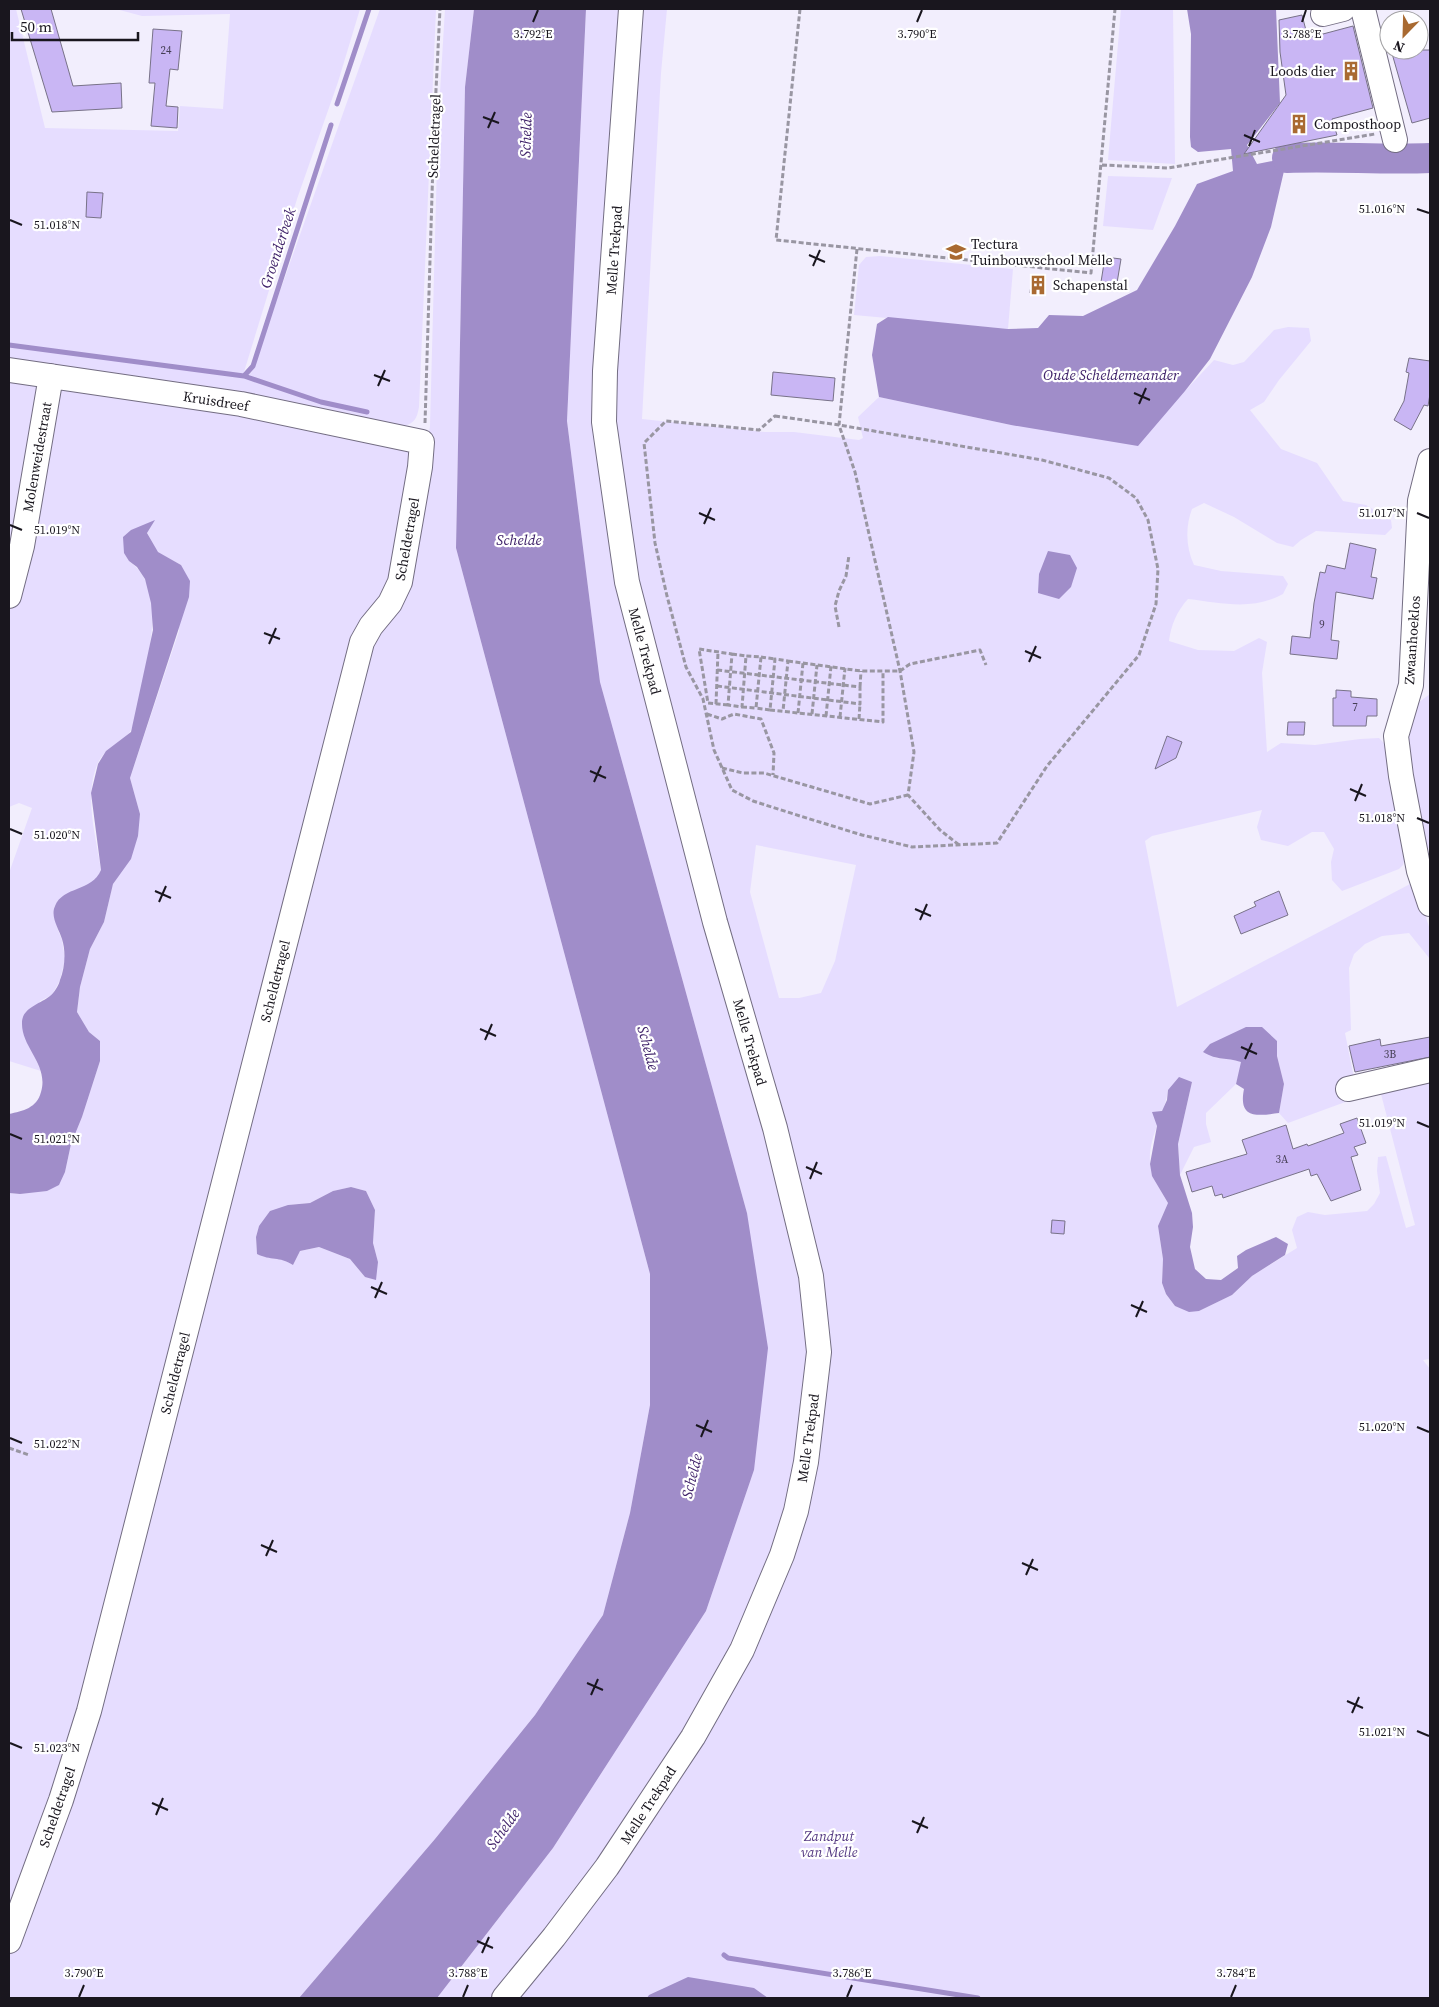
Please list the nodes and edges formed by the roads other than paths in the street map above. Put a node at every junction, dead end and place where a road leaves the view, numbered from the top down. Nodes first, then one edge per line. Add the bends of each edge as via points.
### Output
1 (631, 9) edge
2 (1363, 9) edge
3 (1394, 135) road end
4 (9, 370) edge
5 (51, 376) junction
6 (422, 442) joint
7 (1430, 461) edge
8 (9, 596) edge
9 (1430, 904) edge
10 (1430, 1070) edge
11 (1348, 1089) dead end
12 (9, 1941) edge
13 (504, 1998) edge

1 - 13 street, Melle Trekpad via 605,371 605,431 627,582 715,922 775,1128 811,1276 819,1352 806,1462 796,1511 782,1555 742,1650 693,1736 607,1867
2 - 3 street
4 - 5 street, Kruisdreef
5 - 6 street, Kruisdreef via 241,404
5 - 8 street, Molenweidestraat via 22,546
6 - 12 street, Scheldetragel via 400,582 390,603 362,642 89,1711 61,1800
7 - 9 street, Zwaanhoeklos via 1420,501 1410,685 1396,736 1419,871
10 - 11 street

